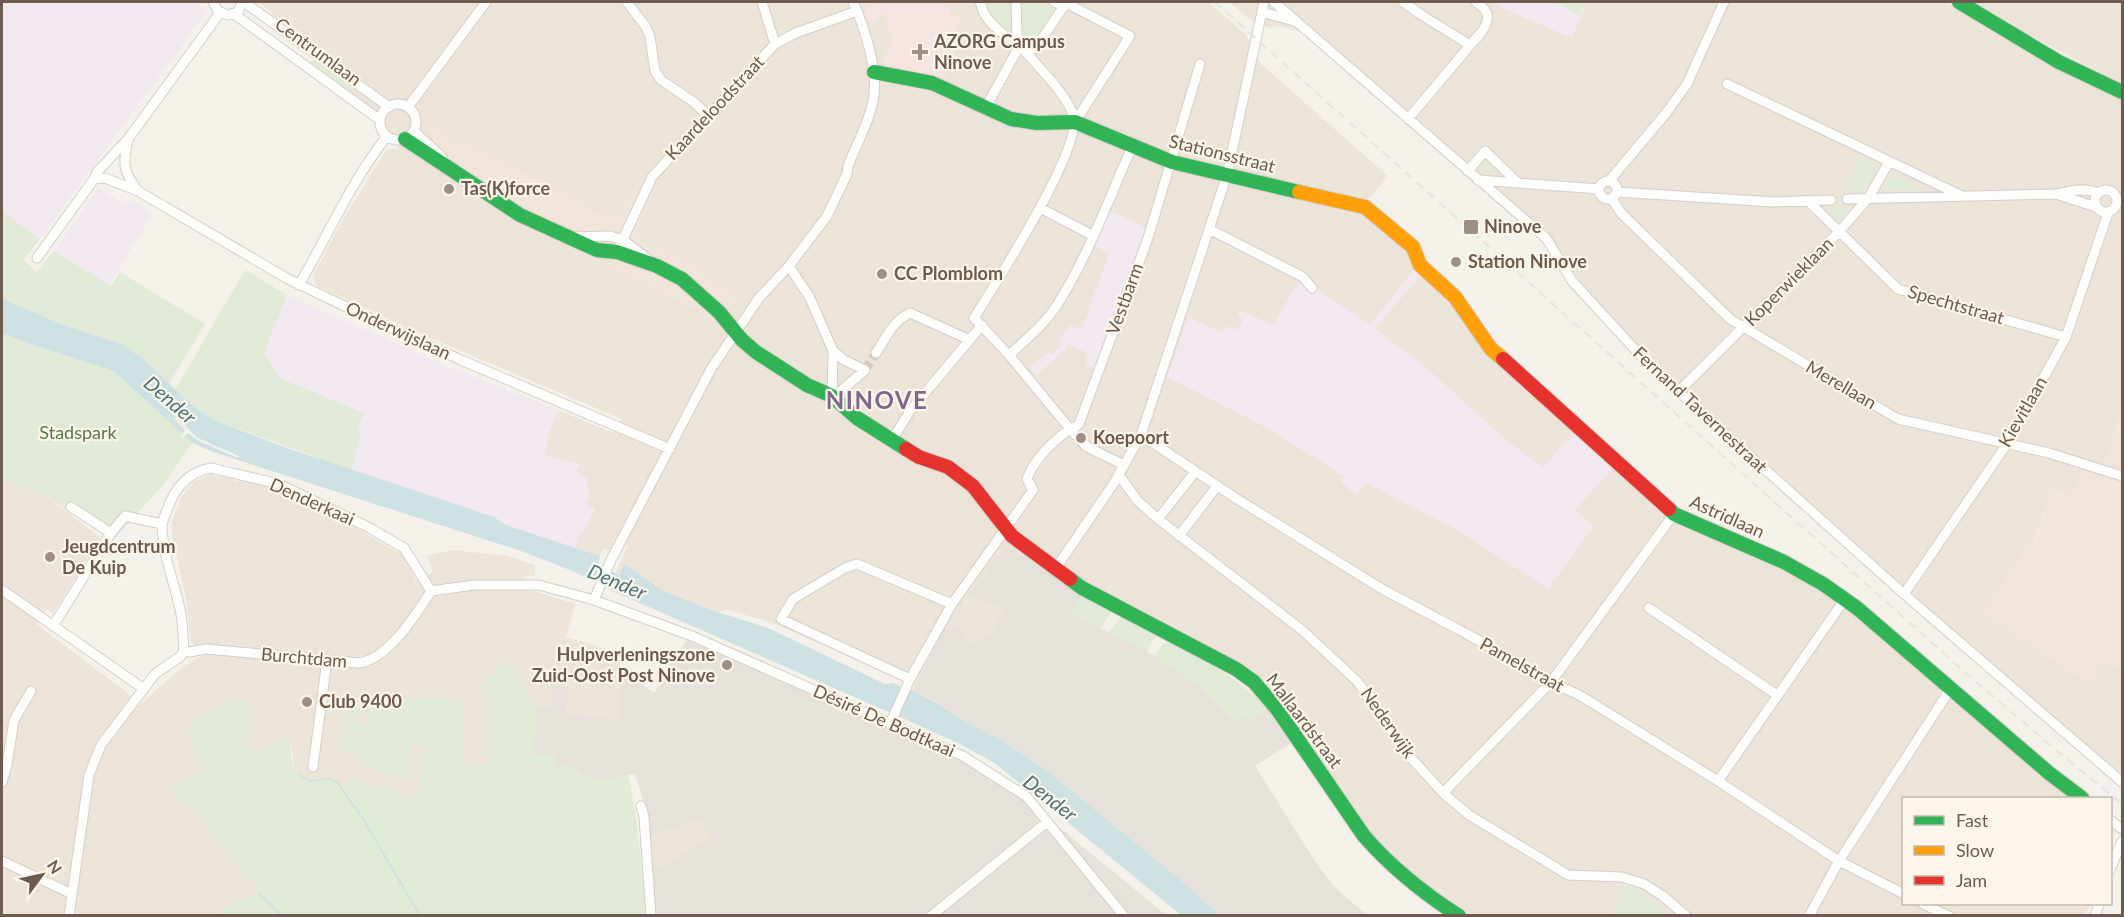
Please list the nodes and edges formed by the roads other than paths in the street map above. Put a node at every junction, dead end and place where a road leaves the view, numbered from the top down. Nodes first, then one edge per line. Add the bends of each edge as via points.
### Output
1 (214, 2) edge
2 (243, 2) edge
3 (486, 2) edge
4 (627, 2) edge
5 (762, 2) edge
6 (980, 2) edge
7 (1016, 2) edge
8 (1264, 2) edge
9 (1274, 2) edge
10 (1403, 2) edge
11 (1476, 2) edge
12 (1724, 2) edge
13 (1959, 2) edge
14 (1059, 4) edge
15 (855, 6) edge
16 (1262, 12) junction
17 (220, 13) junction
18 (234, 14) junction
19 (1296, 22) junction
20 (775, 44) junction
21 (1020, 45) junction
22 (1470, 45) junction
23 (1200, 64) dead end
24 (873, 72) junction
25 (1727, 84) dead end
26 (2122, 92) edge
27 (388, 107) junction
28 (408, 107) junction
29 (986, 107) junction
30 (708, 116) junction
31 (1408, 119) junction
32 (380, 120) junction
33 (1076, 122) junction
34 (409, 135) junction
35 (387, 136) junction
36 (128, 139) junction
37 (1132, 147) junction
38 (1172, 162) junction
39 (1889, 162) junction
40 (448, 163) joint
41 (1468, 171) junction
42 (1227, 175) junction
43 (94, 179) junction
44 (1478, 180) junction
45 (468, 181) junction
46 (1609, 181) junction
47 (1518, 183) junction
48 (1599, 189) junction
49 (138, 191) junction
50 (2118, 191) edge
51 (2098, 193) junction
52 (2056, 194) junction
53 (1960, 195) junction
54 (1614, 196) junction
55 (1869, 197) junction
56 (1847, 199) dead end
57 (1831, 200) dead end
58 (1808, 201) junction
59 (1365, 207) joint
60 (2096, 207) junction
61 (1040, 208) junction
62 (2108, 213) junction
63 (1209, 229) junction
64 (1839, 232) junction
65 (1092, 235) junction
66 (620, 246) junction
67 (37, 258) dead end
68 (789, 266) junction
69 (300, 285) junction
70 (1312, 288) dead end
71 (982, 325) junction
72 (1744, 327) junction
73 (735, 332) junction
74 (2066, 337) junction
75 (970, 340) junction
76 (833, 351) junction
77 (876, 353) tunnel mouth
78 (1009, 355) junction
79 (1678, 392) junction
80 (832, 396) junction
81 (1076, 435) junction
82 (1141, 435) junction
83 (892, 440) junction
84 (2007, 444) junction
85 (670, 449) junction
86 (1124, 465) junction
87 (1195, 472) junction
88 (1119, 475) junction
89 (2122, 476) edge
90 (1217, 486) junction
91 (71, 507) dead end
92 (1674, 514) junction
93 (1158, 519) junction
94 (162, 524) junction
95 (1007, 528) junction
96 (111, 533) junction
97 (1179, 536) junction
98 (1056, 568) junction
99 (2, 590) edge
100 (431, 591) junction
101 (1904, 594) junction
102 (1845, 599) junction
103 (594, 600) junction
104 (952, 604) junction
105 (1649, 608) dead end
106 (54, 626) junction
107 (184, 650) junction
108 (327, 660) junction
109 (910, 679) junction
110 (1551, 682) junction
111 (1950, 688) junction
112 (144, 689) junction
113 (31, 691) dead end
114 (1777, 695) junction
115 (891, 722) junction
116 (4, 764) edge
117 (313, 767) dead end
118 (1718, 781) junction
119 (2, 782) edge
120 (2122, 782) edge
121 (1443, 793) junction
122 (2081, 797) edge
123 (641, 806) dead end
124 (1047, 822) junction
125 (2122, 841) edge
126 (2, 861) edge
127 (1839, 861) junction
128 (2112, 865) edge
129 (1902, 893) edge
130 (72, 894) junction
131 (1927, 905) edge
132 (69, 915) edge
133 (651, 915) edge
134 (931, 915) edge
135 (1124, 915) edge
136 (1459, 915) edge
137 (1686, 915) edge
138 (1809, 915) edge
139 (1949, 915) edge

1 - 17 street
2 - 18 street, Centrumlaan
2 - 27 street, Centrumlaan
3 - 28 street
4 - 30 street via 650,37 654,71
5 - 20 street
6 - 21 street via 984,14
7 - 21 street
8 - 16 street
9 - 19 street, Fernand Tavernestraat
10 - 22 street
11 - 22 street via 1487,11 1488,22
12 - 46 street via 1687,84
13 - 26 street via 2053,58
14 - 21 street via 1035,49
14 - 33 street via 1068,4 1130,36
15 - 20 street, Kaardeloodstraat
15 - 24 street
16 - 19 street, Fernand Tavernestraat
16 - 42 street
17 - 18 street
17 - 36 street
18 - 32 street, Centrumlaan
19 - 31 street, Fernand Tavernestraat
20 - 30 street, Kaardeloodstraat
21 - 29 street
21 - 33 street via 1062,95
22 - 31 street
23 - 38 street, Vestbarm
24 - 29 street via 932,82
24 - 68 street via 873,102 847,174 827,216
25 - 39 street
27 - 28 street
27 - 32 street
28 - 34 street via 416,120
29 - 33 street via 1011,119
30 - 66 street, Kaardeloodstraat via 652,177
31 - 41 street, Fernand Tavernestraat
32 - 35 street
33 - 37 street, Stationsstraat
33 - 61 street via 1067,152
34 - 35 street via 394,140
34 - 40 street
34 - 45 street
35 - 69 street via 340,209
36 - 43 street
36 - 49 street via 125,169
37 - 38 street, Stationsstraat
37 - 65 street
38 - 42 street, Stationsstraat
38 - 81 street, Vestbarm
39 - 53 street
39 - 55 street, Koperwieklaan
40 - 45 street
41 - 44 street, Fernand Tavernestraat
41 - 47 street via 1485,152
42 - 59 street, Stationsstraat
42 - 63 street
43 - 49 street, Onderwijslaan via 105,178
43 - 67 street
44 - 47 street
44 - 79 street, Fernand Tavernestraat via 1546,238 1572,281
45 - 66 street via 520,215 566,237 597,250
46 - 48 street
46 - 54 street via 1614,183
47 - 48 street
48 - 54 street via 1602,198
49 - 69 street, Onderwijslaan
50 - 51 street
50 - 62 street via 2117,206
51 - 52 street via 2071,190
51 - 60 street
52 - 53 street
52 - 60 street
53 - 55 street
54 - 58 street
54 - 72 street, Merellaan via 1621,213 1730,319
55 - 56 street
55 - 64 street, Koperwieklaan
57 - 58 street
58 - 64 street, Spechtstraat
59 - 92 street, Astridlaan via 1413,247 1420,265 1455,297 1491,349
60 - 62 street
61 - 65 street
61 - 71 street via 975,318
62 - 74 street, Kievitlaan
63 - 70 street via 1303,277
63 - 82 street
64 - 72 street, Koperwieklaan
64 - 74 street, Spechtstraat via 1898,289
65 - 78 street via 1058,303 1035,332
66 - 73 street via 695,289
68 - 73 street
68 - 76 street via 810,298
69 - 85 street, Onderwijslaan via 461,360
71 - 75 street
71 - 78 street
72 - 79 street, Koperwieklaan
72 - 84 street, Merellaan via 1898,418
73 - 80 street, Mallaardstraat via 756,352 807,385
73 - 85 street via 711,369
74 - 84 street, Kievitlaan
75 - 77 street via 910,313 894,325
75 - 83 street via 910,411
76 - 80 street
76 - 80 street via 865,370
78 - 81 street
79 - 101 street, Fernand Tavernestraat
80 - 83 street, Mallaardstraat
81 - 86 street via 1087,447
81 - 95 street, Vestbarm via 1046,450 1031,468 1027,479 1033,490
82 - 86 street
82 - 87 street, Pamelstraat
83 - 95 street, Mallaardstraat via 964,479
84 - 89 street, Merellaan
84 - 101 street, Kievitlaan
85 - 103 street
86 - 88 street
87 - 90 street, Pamelstraat
87 - 93 street
88 - 93 street, Nederwijk via 1137,500
88 - 98 street
90 - 97 street
90 - 110 street, Pamelstraat via 1382,589
91 - 96 street
92 - 102 street, Astridlaan via 1799,569
92 - 110 street
93 - 97 street, Nederwijk
94 - 96 street via 125,516
94 - 100 street, Denderkaai via 170,498 202,469 279,484 404,548
94 - 107 street via 181,610
95 - 98 street, Mallaardstraat via 1012,536
95 - 104 street
96 - 106 street
97 - 121 street, Nederwijk via 1302,630 1358,682 1403,749
98 - 136 street, Mallaardstraat via 1096,596 1208,653 1254,682 1378,854 1420,892
99 - 106 street
100 - 103 street, Désiré De Bodtkaai via 499,584 554,588
100 - 108 street, Burchtdam via 401,632 374,658 359,663
101 - 120 street, Fernand Tavernestraat
102 - 111 street, Astridlaan
102 - 114 street
103 - 115 street, Désiré De Bodtkaai via 692,636
104 - 109 street
104 - 109 street via 857,564 793,598 782,619
105 - 114 street
106 - 112 street
107 - 108 street, Burchtdam
107 - 112 street via 155,674
108 - 117 street
109 - 115 street
110 - 118 street, Pamelstraat via 1581,696
110 - 121 street
111 - 122 street, Astridlaan
111 - 127 street
112 - 130 street via 101,745 89,775
113 - 116 street via 14,720
114 - 118 street
115 - 124 street, Désiré De Bodtkaai via 996,776 1027,797
116 - 119 street
118 - 127 street, Pamelstraat
121 - 137 street, Nederwijk via 1469,815 1568,875 1623,877 1644,884
123 - 133 street
124 - 134 street
124 - 135 street, Désiré De Bodtkaai
125 - 128 street
126 - 130 street
127 - 129 street, Pamelstraat
127 - 138 street
130 - 132 street
131 - 139 street

